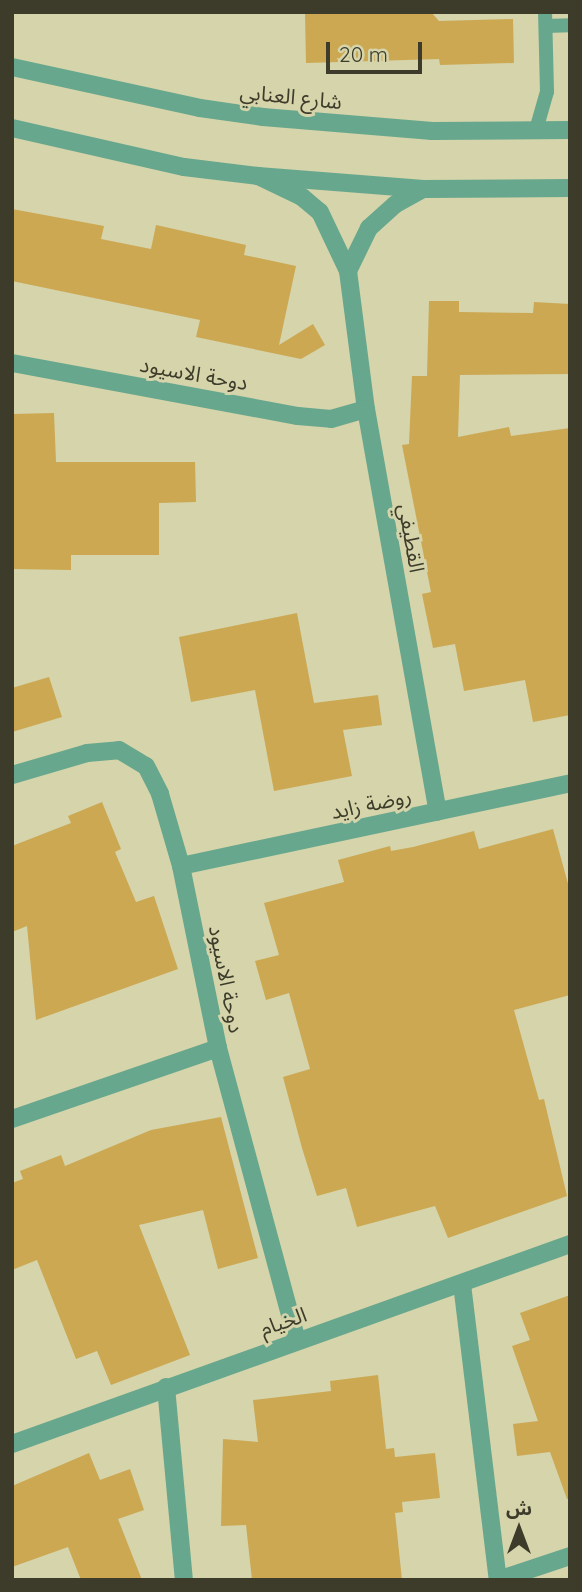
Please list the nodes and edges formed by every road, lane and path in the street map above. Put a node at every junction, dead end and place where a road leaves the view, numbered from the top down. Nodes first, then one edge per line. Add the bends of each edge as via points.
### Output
1 (546, 19) edge
2 (569, 21) edge
3 (12, 67) edge
4 (12, 128) edge
5 (536, 130) junction
6 (570, 130) edge
7 (258, 176) junction
8 (570, 188) edge
9 (423, 189) junction
10 (348, 271) junction
11 (12, 363) edge
12 (366, 409) junction
13 (12, 775) edge
14 (570, 783) edge
15 (438, 812) junction
16 (181, 866) junction
17 (218, 1048) junction
18 (12, 1119) edge
19 (570, 1244) edge
20 (462, 1284) junction
21 (297, 1340) junction
22 (166, 1387) junction
23 (12, 1444) edge
24 (570, 1556) edge
25 (184, 1580) edge
26 (498, 1580) edge

1 - 2 lane
1 - 5 lane via 547,92
3 - 5 street, شارع العنابي via 263,117 432,131
4 - 7 street via 184,167
5 - 6 street, شارع العنابي
7 - 9 street
7 - 10 street, القطيفي via 302,197 320,212
8 - 9 street
9 - 10 street via 396,204 369,228
10 - 12 street, القطيفي
11 - 12 street, دوحة الاسيود via 298,416 331,419
12 - 15 street, القطيفي
13 - 16 street, دوحة الاسيود via 88,753 119,750 146,766 160,794
14 - 15 street, روضة زايد
15 - 16 street, روضة زايد
16 - 17 street, دوحة الاسيود
17 - 18 street
17 - 21 street, دوحة الاسيود
19 - 20 street, الخيام
20 - 21 street, الخيام
20 - 26 street
21 - 22 street, الخيام
22 - 23 street, الخيام
22 - 25 street
24 - 26 street

